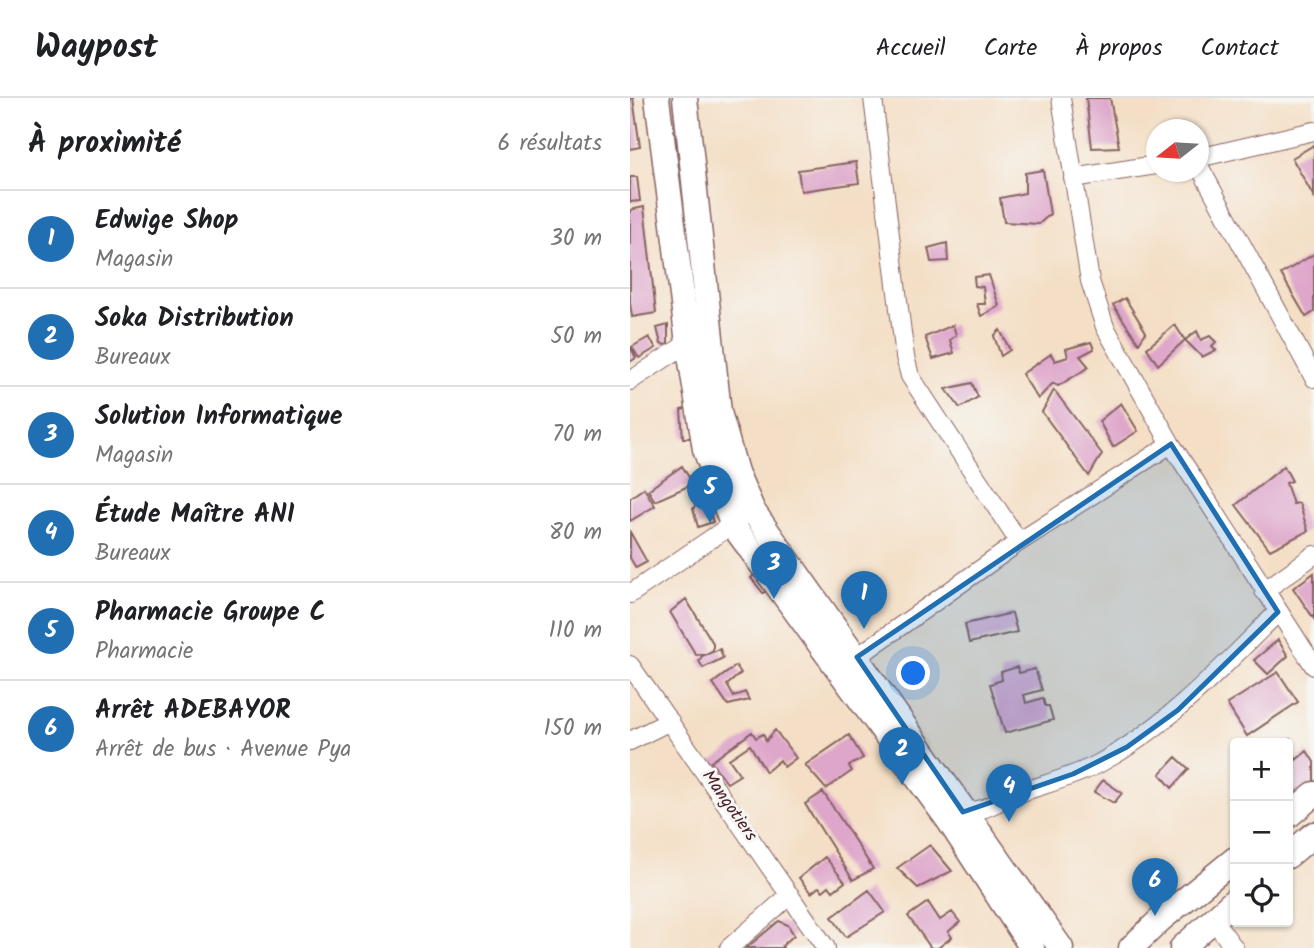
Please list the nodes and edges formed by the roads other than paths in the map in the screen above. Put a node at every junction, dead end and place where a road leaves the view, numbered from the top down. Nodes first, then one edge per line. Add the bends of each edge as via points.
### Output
1 (657, 98) edge
2 (685, 98) edge
3 (873, 98) edge
4 (1061, 98) edge
5 (1314, 131) edge
6 (1209, 156) edge
7 (1146, 166) edge
8 (1073, 178) junction
9 (1209, 182) edge
10 (688, 343) junction
11 (1314, 378) edge
12 (630, 381) edge
13 (1171, 444) junction
14 (742, 518) junction
15 (1019, 542) junction
16 (1314, 555) edge
17 (1264, 591) junction
18 (630, 594) edge
19 (1278, 612) junction
20 (857, 657) junction
21 (630, 665) edge
22 (1314, 666) edge
23 (670, 721) junction
24 (630, 741) edge
25 (1314, 794) edge
26 (1293, 812) edge
27 (966, 822) junction
28 (1314, 834) edge
29 (1293, 852) edge
30 (1230, 863) edge
31 (790, 895) junction
32 (1230, 904) edge
33 (1213, 919) junction
34 (729, 948) edge
35 (826, 948) edge
36 (1032, 948) edge
37 (1061, 948) edge
38 (1131, 948) edge
39 (1182, 948) edge
40 (1234, 948) edge

1 - 10 street
2 - 14 street via 719,412 736,472
3 - 15 street via 910,376
4 - 8 street
5 - 6 street
7 - 8 street
8 - 13 street via 1099,312
9 - 11 street
10 - 12 street
10 - 14 street via 705,449
13 - 15 street
13 - 17 street
14 - 18 street
14 - 20 street
14 - 27 street
15 - 20 street
16 - 17 street
17 - 19 street
19 - 22 street
19 - 27 street via 1178,710 1127,747 1086,769 1008,797
20 - 27 street
21 - 23 street, Mangotiers
23 - 24 street
23 - 31 street, Mangotiers
25 - 26 street
27 - 36 street
27 - 37 street
28 - 29 street
30 - 38 street
31 - 34 street
31 - 35 street, Mangotiers
32 - 33 street
33 - 39 street
33 - 40 street

